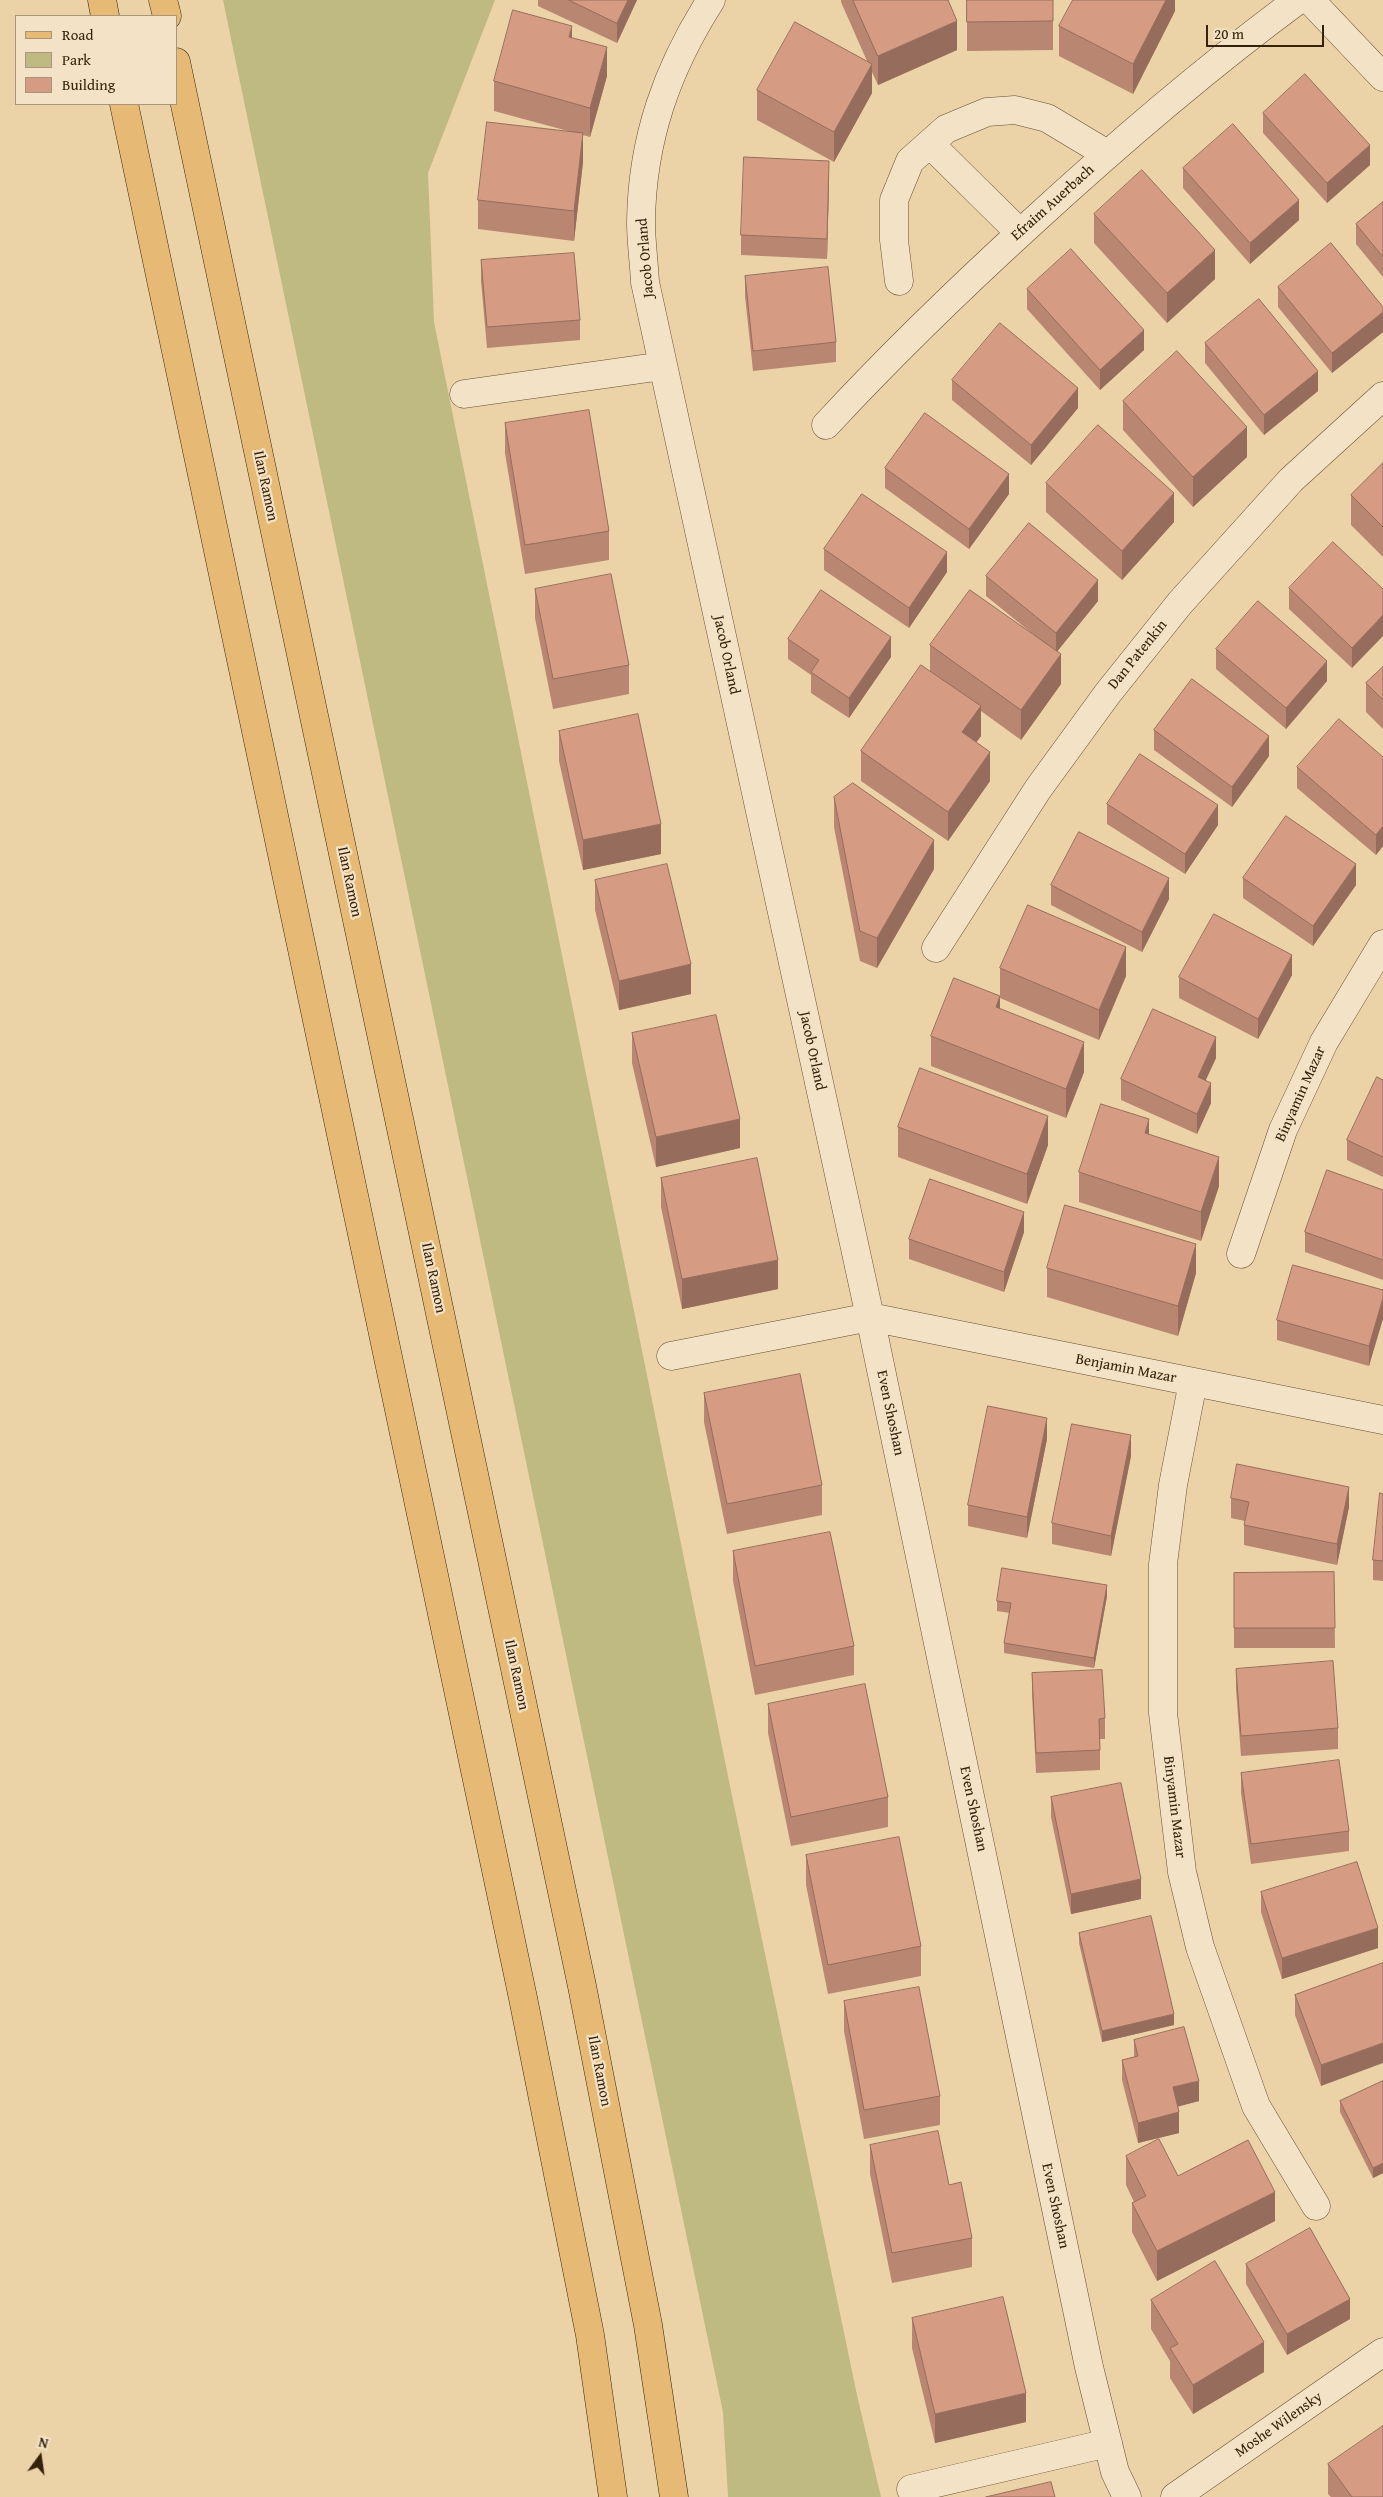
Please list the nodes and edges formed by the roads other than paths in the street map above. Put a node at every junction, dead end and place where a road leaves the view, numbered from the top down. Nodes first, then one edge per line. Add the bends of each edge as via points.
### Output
1 (102, 0) edge
2 (163, 0) edge
3 (711, 0) edge
4 (1298, 0) edge
5 (1310, 0) edge
6 (105, 15) edge
7 (166, 15) edge
8 (178, 71) edge
9 (1383, 77) edge
10 (124, 105) edge
11 (930, 144) junction
12 (1107, 154) junction
13 (1020, 233) junction
14 (899, 281) dead end
15 (664, 366) junction
16 (464, 394) dead end
17 (1383, 396) edge
18 (826, 425) dead end
19 (1383, 944) edge
20 (936, 948) dead end
21 (1242, 1254) dead end
22 (870, 1317) junction
23 (671, 1356) dead end
24 (1193, 1382) junction
25 (1383, 1420) edge
26 (1316, 2206) dead end
27 (1383, 2352) edge
28 (1108, 2443) junction
29 (911, 2489) dead end
30 (613, 2497) edge
31 (674, 2497) edge
32 (1127, 2497) edge
33 (1175, 2497) edge

1 - 6 main road
2 - 7 main road
3 - 15 street, Jacob Orland via 687,38 667,81 644,174 641,222 645,282
4 - 12 street, Efraim Auerbach via 1224,55
5 - 9 street
8 - 31 main road, Ilan Ramon via 582,1986 648,2325
10 - 30 main road via 523,1998 590,2335
11 - 12 street via 946,130 987,112 1015,110 1047,118
11 - 13 street
11 - 14 street via 910,161 894,200
12 - 13 street, Efraim Auerbach
13 - 18 street, Efraim Auerbach via 939,308
15 - 16 street
15 - 22 street, Jacob Orland
17 - 20 street, Dan Patenkin via 1291,480 1180,603 1108,693 1038,789
19 - 21 street, Binyamin Mazar via 1324,1042 1283,1130
22 - 23 street
22 - 24 street, Benjamin Mazar
22 - 28 street, Even Shoshan via 1085,2348
24 - 25 street, Benjamin Mazar
24 - 26 street, Binyamin Mazar via 1173,1485 1163,1564 1163,1714 1182,1872 1200,1947 1256,2106
27 - 33 street, Moshe Wilensky
28 - 29 street
28 - 32 street, Even Shoshan via 1115,2472

